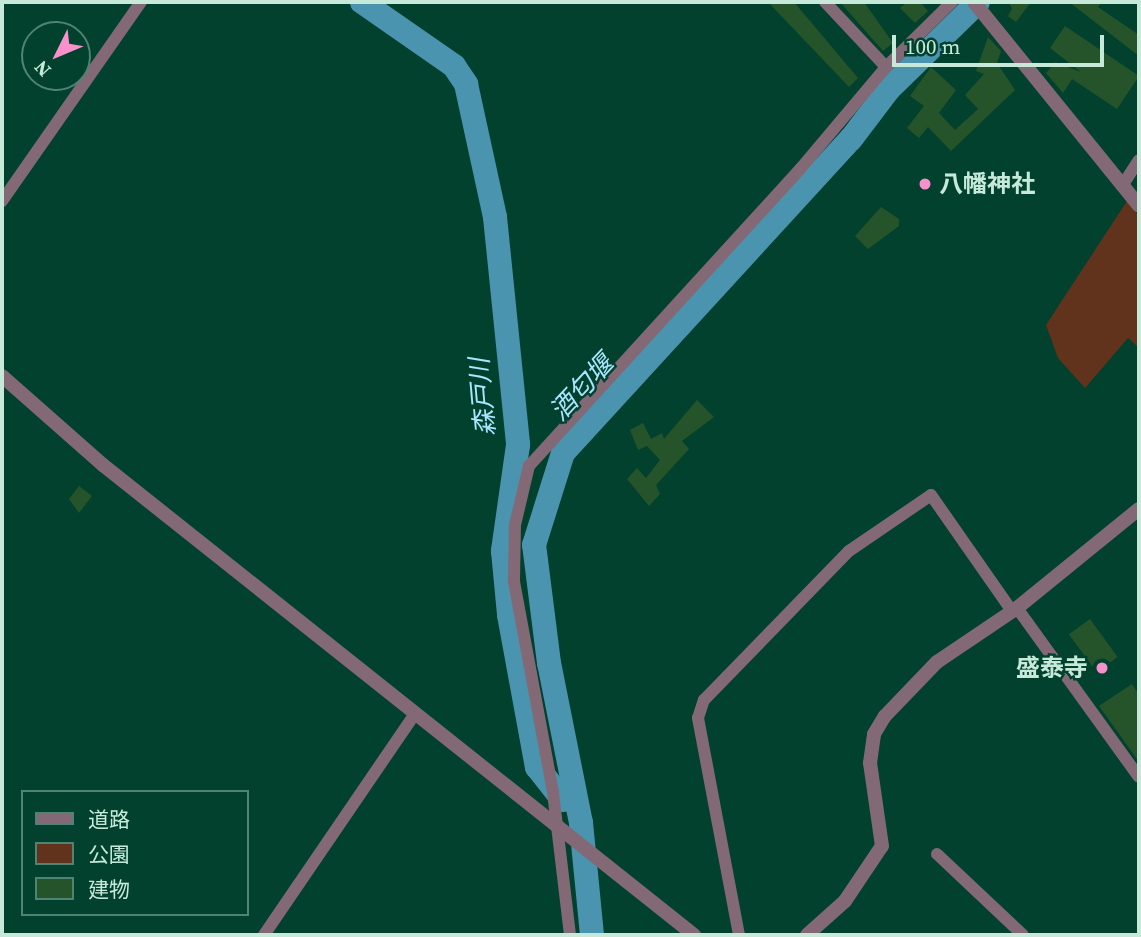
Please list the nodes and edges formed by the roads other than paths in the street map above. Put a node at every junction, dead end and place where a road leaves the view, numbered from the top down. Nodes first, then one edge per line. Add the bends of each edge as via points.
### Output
1 (141, 2) edge
2 (825, 2) edge
3 (952, 2) edge
4 (974, 2) edge
5 (886, 67) junction
6 (1139, 160) edge
7 (1122, 186) junction
8 (2, 201) edge
9 (1139, 206) edge
10 (2, 376) edge
11 (1139, 509) edge
12 (1014, 609) junction
13 (414, 715) junction
14 (1139, 777) edge
15 (555, 823) junction
16 (937, 854) dead end
17 (264, 935) edge
18 (570, 935) edge
19 (694, 935) edge
20 (739, 935) edge
21 (807, 935) edge
22 (1023, 935) edge

1 - 8 street
2 - 5 street
3 - 5 street
4 - 7 street
5 - 15 street via 801,168 529,466 515,525 514,582
6 - 7 street
7 - 9 street
10 - 13 street via 103,465
11 - 12 street
12 - 14 street
12 - 20 street via 931,495 849,551 704,700 698,718
12 - 21 street via 937,662 874,734 870,763 882,846 845,901
13 - 15 street
13 - 17 street
15 - 18 street
15 - 19 street
16 - 22 street

